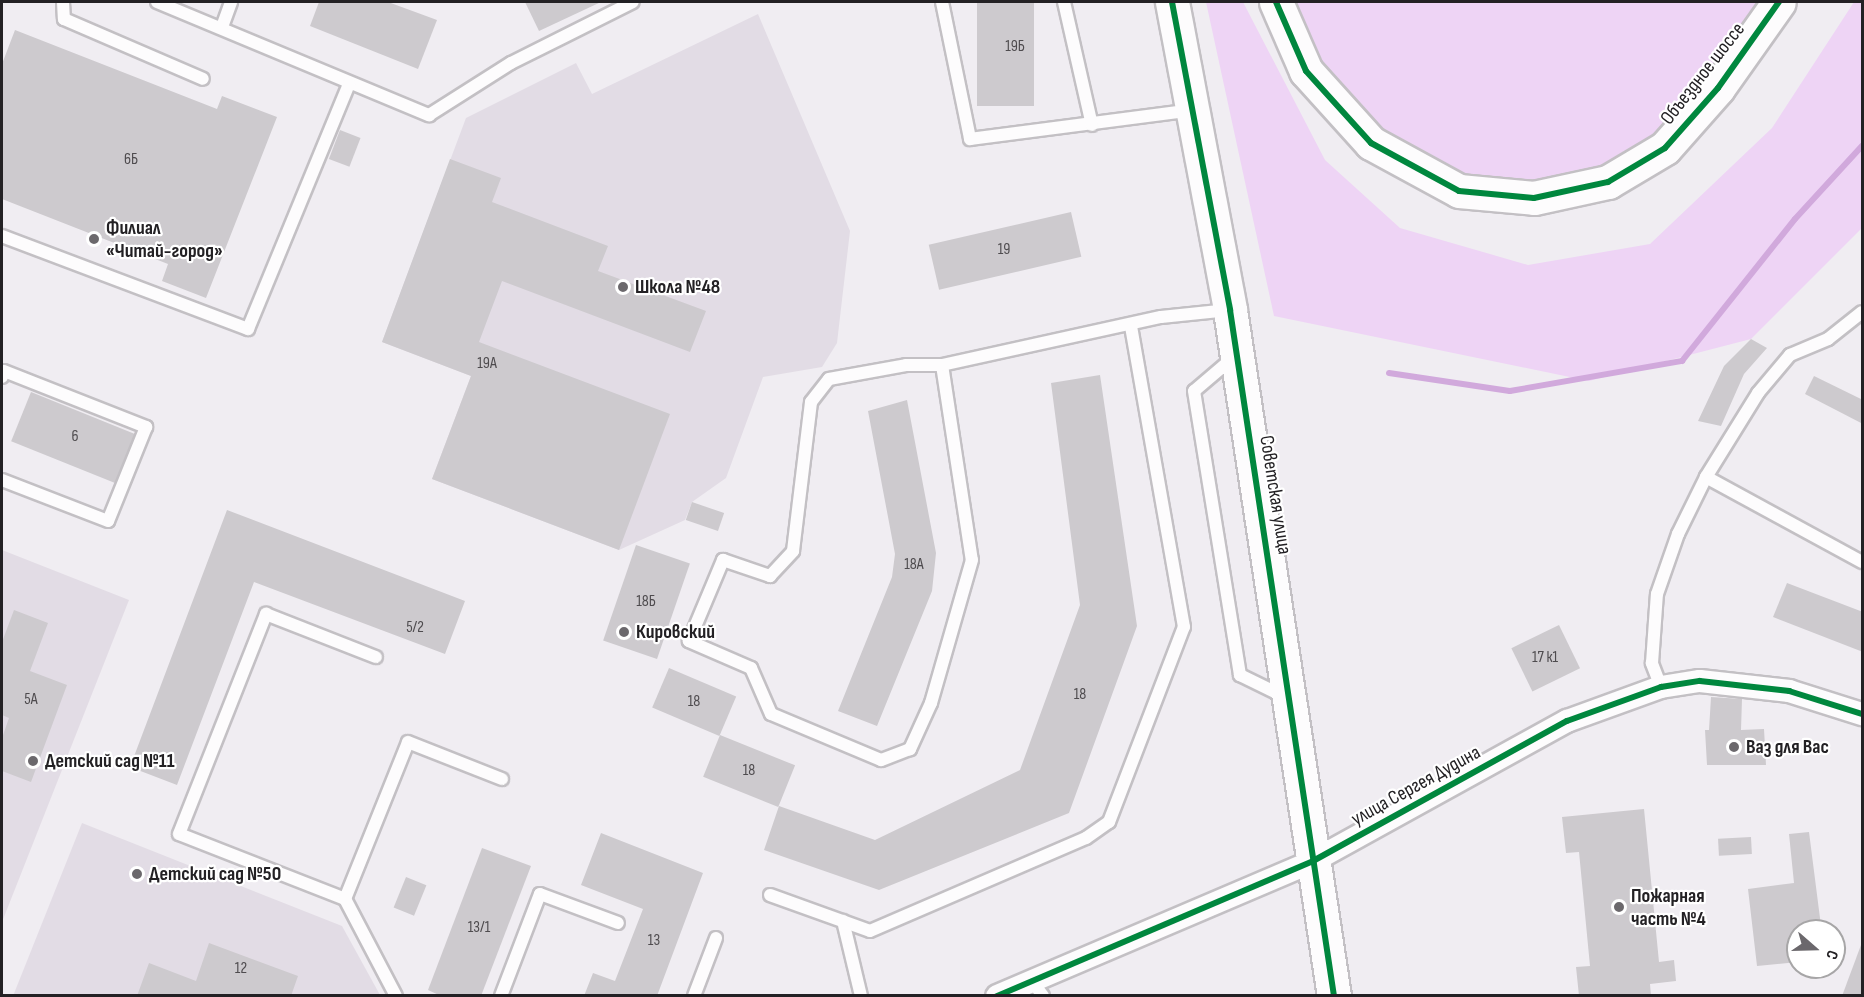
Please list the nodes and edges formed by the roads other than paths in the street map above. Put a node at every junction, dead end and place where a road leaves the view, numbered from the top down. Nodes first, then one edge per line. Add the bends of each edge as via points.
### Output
1 (63, 2) edge
2 (157, 2) edge
3 (231, 2) edge
4 (633, 2) edge
5 (942, 2) edge
6 (1064, 2) edge
7 (1172, 2) edge
8 (1276, 2) edge
9 (1779, 2) edge
10 (222, 27) junction
11 (203, 79) dead end
12 (349, 84) junction
13 (1194, 110) junction
14 (1092, 124) junction
15 (2, 236) edge
16 (1230, 310) junction
17 (1863, 312) edge
18 (1131, 325) junction
19 (1237, 354) junction
20 (942, 365) junction
21 (2, 377) edge
22 (1706, 477) junction
23 (2, 480) edge
24 (1863, 562) edge
25 (376, 657) dead end
26 (1661, 687) junction
27 (1289, 699) junction
28 (1863, 714) edge
29 (502, 779) dead end
30 (1313, 861) junction
31 (770, 895) dead end
32 (345, 899) junction
33 (843, 921) junction
34 (618, 922) dead end
35 (716, 938) dead end
36 (1037, 988) edge
37 (396, 996) edge
38 (501, 996) edge
39 (694, 996) edge
40 (861, 996) edge
41 (997, 996) edge
42 (1334, 996) edge

1 - 11 lane via 64,19
2 - 10 lane
3 - 10 lane
4 - 12 lane via 511,63 429,115
5 - 14 lane via 970,139
6 - 14 lane
7 - 13 street, Советская улица
8 - 9 street, Объездное шоссе via 1306,71 1371,143 1459,191 1534,198 1608,183 1665,148 1718,88
10 - 12 lane
12 - 15 lane via 248,329
13 - 14 lane
13 - 16 street, Советская улица
16 - 18 lane via 1161,317
16 - 19 street, Советская улица
17 - 22 lane via 1828,339 1790,355 1758,393
18 - 20 lane
18 - 33 lane via 1184,627 1109,822 1086,838 870,931
19 - 27 street, Советская улица
19 - 27 lane via 1194,391 1240,675
20 - 20 lane via 906,365 830,379 811,402 793,551 770,576 723,560 689,640 751,668 771,714 881,760 910,749 923,721 972,560
21 - 23 lane via 4,371 146,427 108,521
22 - 24 lane
22 - 26 lane via 1678,534 1657,594 1652,663
25 - 32 lane via 266,614 179,834
26 - 28 street, улица Сергея Дудина via 1700,681 1789,691
26 - 30 street, улица Сергея Дудина via 1567,721
27 - 30 street, Советская улица
29 - 32 lane via 408,742
30 - 36 street, улица Сергея Дудина
30 - 42 street, Советская улица
31 - 33 lane
32 - 37 lane
33 - 40 lane
34 - 38 lane via 540,894
35 - 39 lane
36 - 41 street, улица Сергея Дудина

